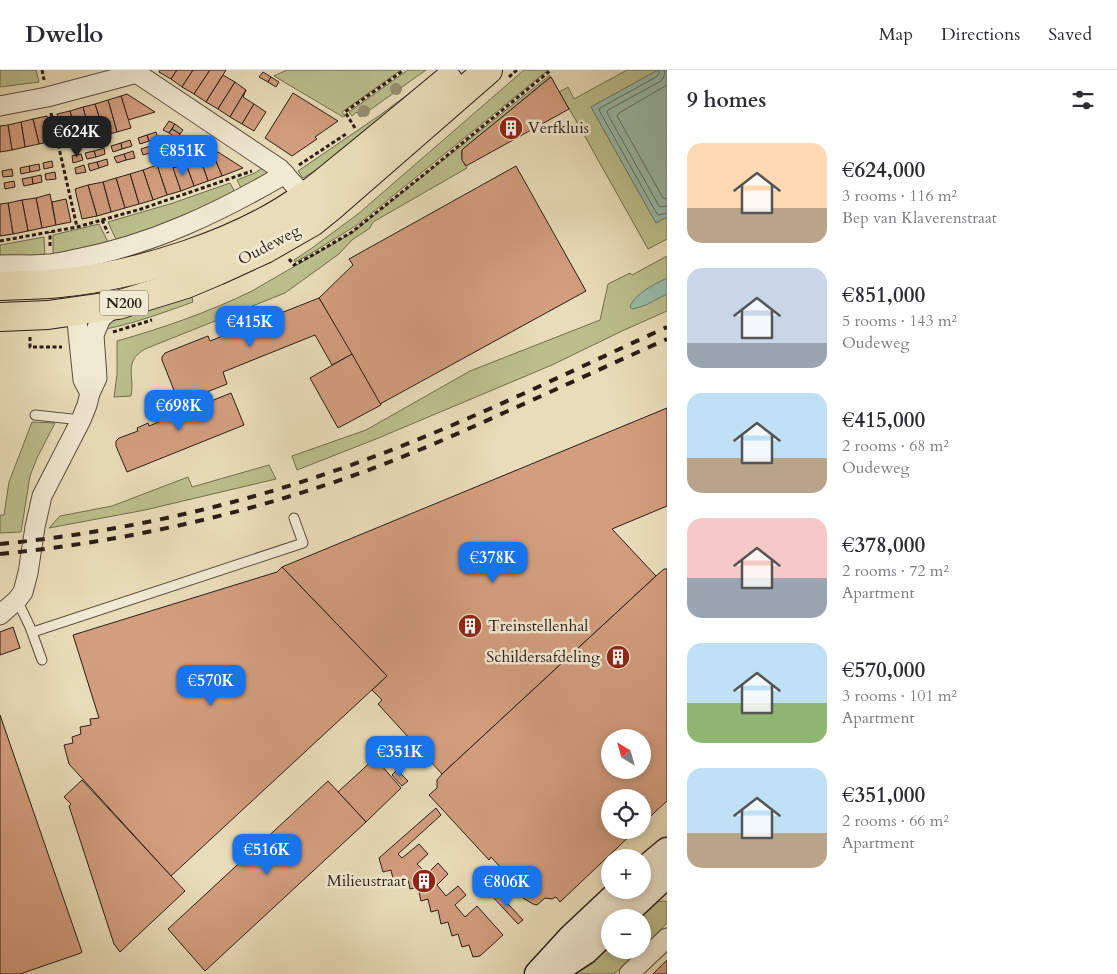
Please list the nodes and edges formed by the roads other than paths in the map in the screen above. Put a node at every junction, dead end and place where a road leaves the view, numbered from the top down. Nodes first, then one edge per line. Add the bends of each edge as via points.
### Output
1 (460, 70) edge
2 (488, 70) edge
3 (135, 71) edge
4 (0, 106) edge
5 (285, 174) junction
6 (304, 197) junction
7 (333, 205) junction
8 (0, 265) edge
9 (147, 266) junction
10 (0, 286) edge
11 (118, 304) junction
12 (76, 312) junction
13 (0, 317) edge
14 (90, 393) junction
15 (35, 415) dead end
16 (81, 420) junction
17 (294, 518) dead end
18 (17, 600) junction
19 (0, 616) edge
20 (32, 632) junction
21 (42, 660) dead end
22 (667, 851) edge
23 (651, 864) edge
24 (667, 874) edge
25 (613, 899) edge
26 (630, 909) edge
27 (601, 935) edge
28 (667, 938) edge
29 (538, 974) edge
30 (549, 974) edge
31 (629, 974) edge

1 - 6 main road, Oudeweg / N200
2 - 7 main road, Oudeweg / N200
3 - 4 street via 47,97
3 - 5 street
5 - 6 street
5 - 8 street via 203,218 152,239 103,254 50,264
6 - 7 street via 318,204
6 - 9 main road, Oudeweg / N200 via 237,235
7 - 11 main road, Oudeweg / N200 via 312,222 265,249 186,284
9 - 10 main road, Oudeweg / N200 via 70,282
9 - 12 main road via 134,282 80,296 76,300
11 - 12 main road, Oudeweg / N200
11 - 14 street via 101,318 94,335 97,378
12 - 13 main road, Oudeweg / N200
12 - 14 street via 83,380
14 - 16 street
15 - 16 lane
16 - 18 street via 42,496 28,573 23,592
17 - 20 lane via 303,543
18 - 19 street
18 - 20 lane
20 - 21 lane
22 - 23 main road
24 - 26 main road
25 - 29 main road
27 - 30 main road
28 - 31 street

